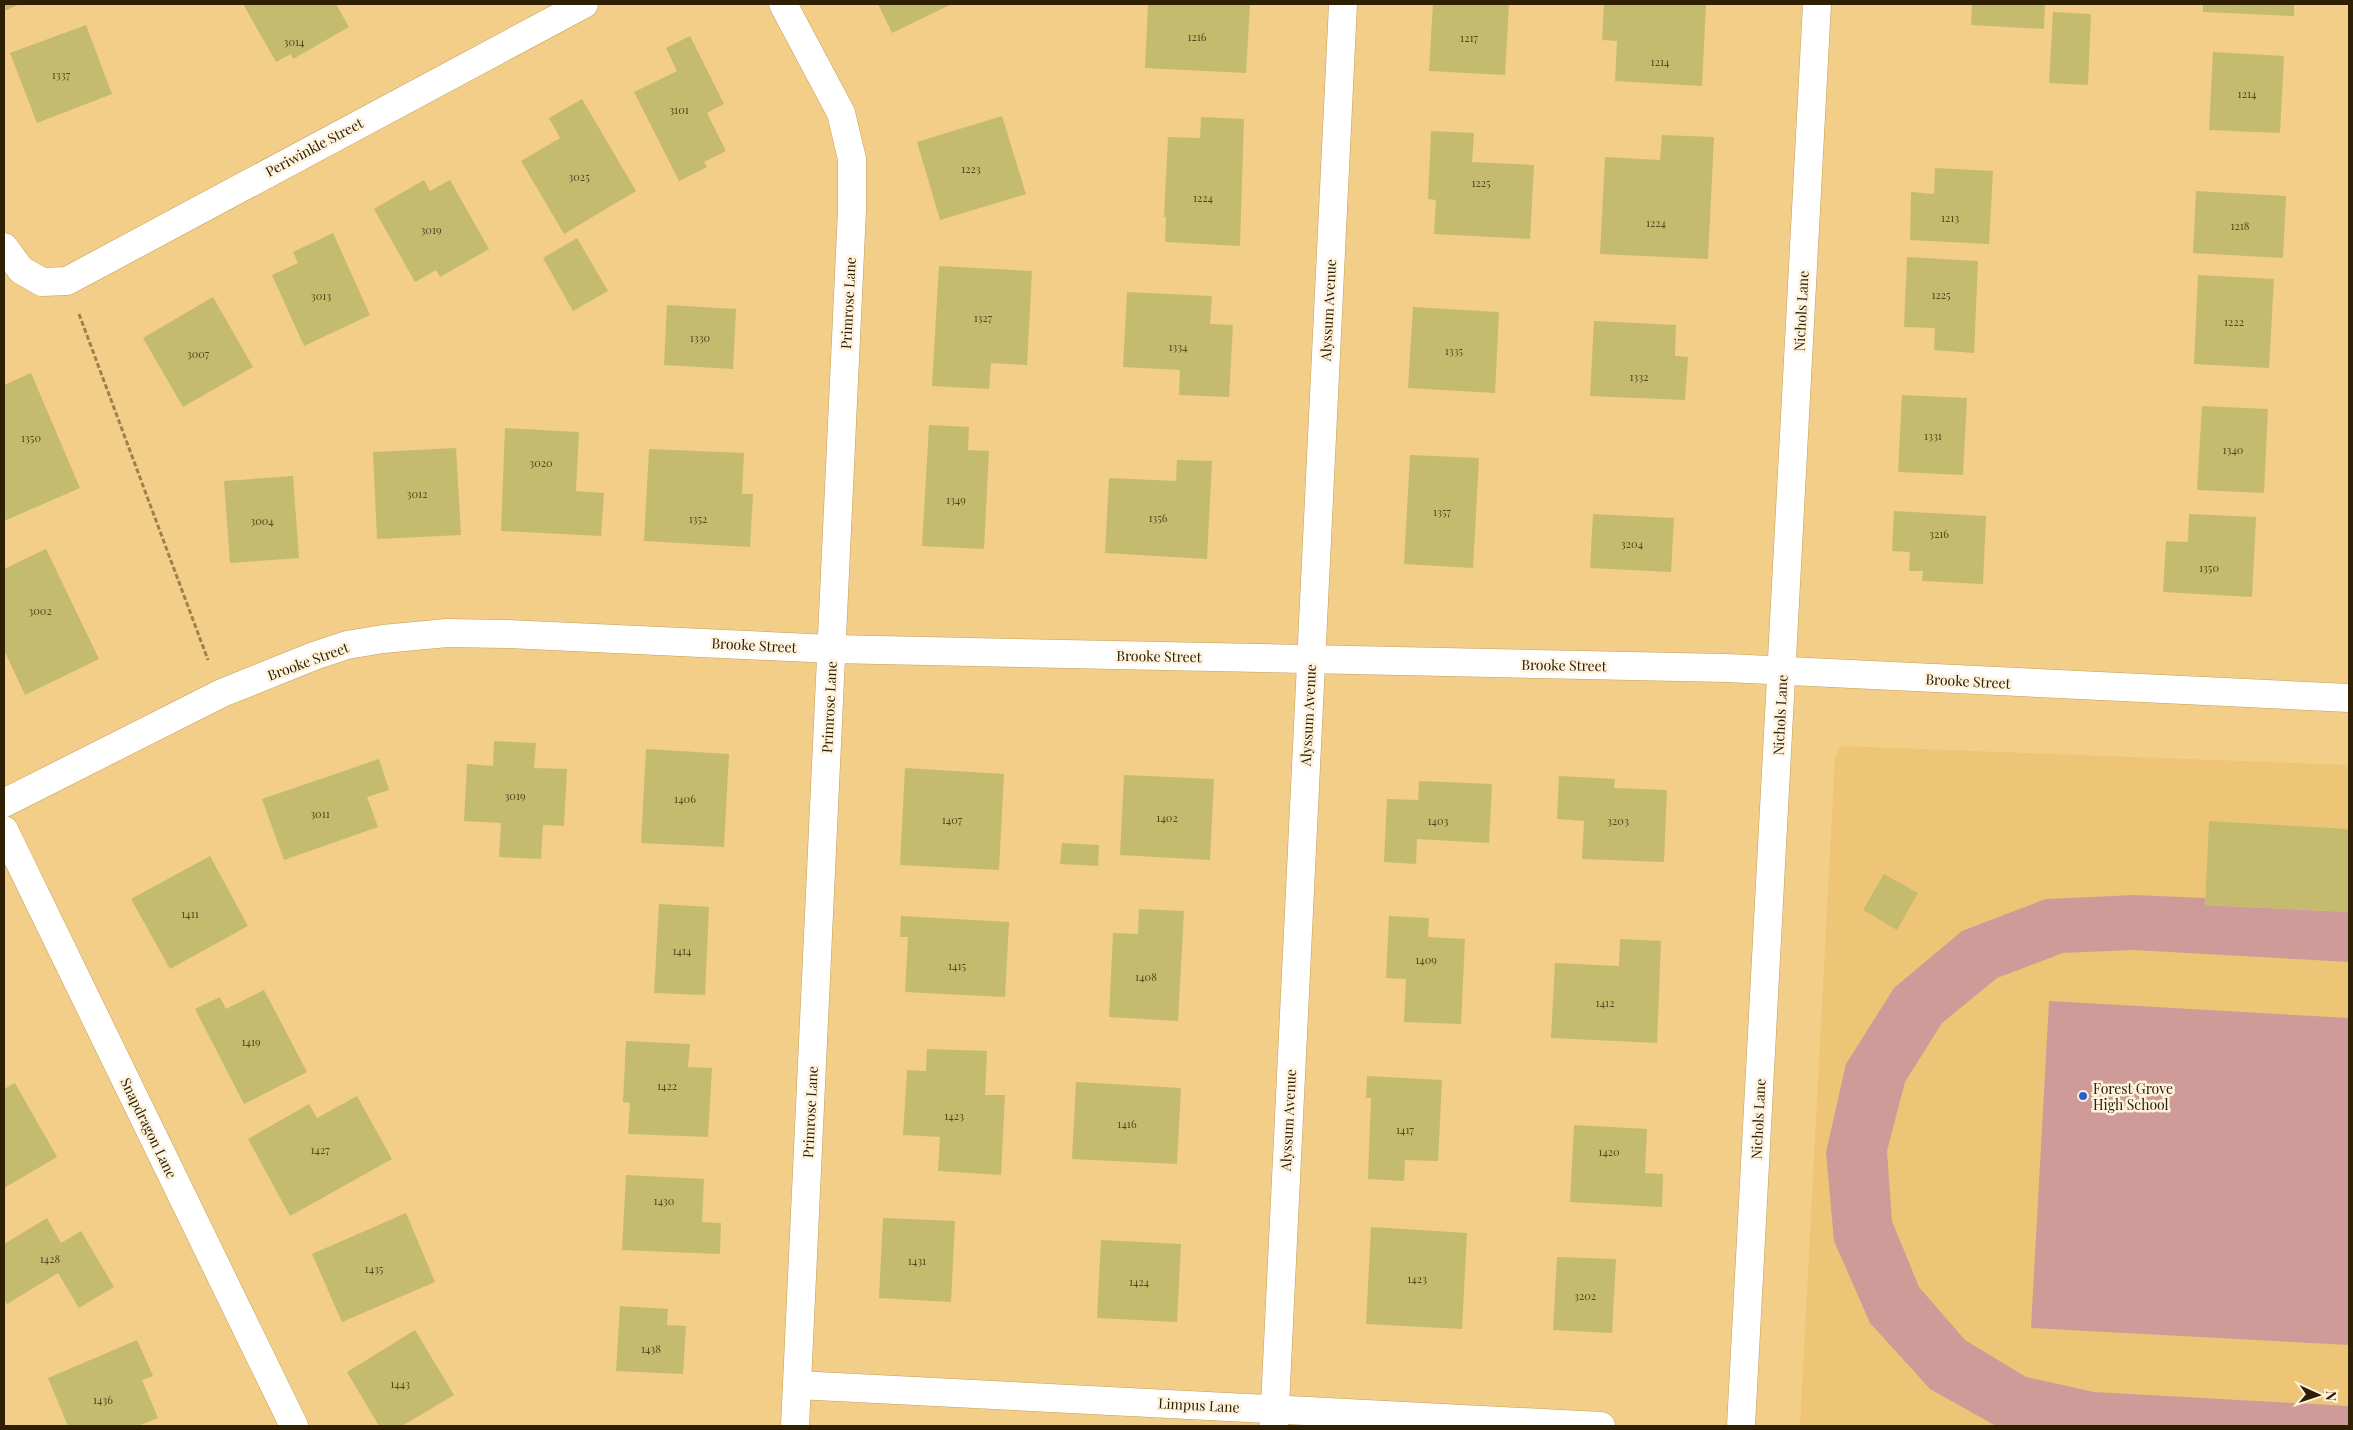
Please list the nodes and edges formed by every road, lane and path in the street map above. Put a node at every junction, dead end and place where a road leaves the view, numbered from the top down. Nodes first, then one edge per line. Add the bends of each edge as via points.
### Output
1 (584, 4) edge
2 (784, 4) edge
3 (1343, 4) edge
4 (1817, 4) edge
5 (4, 247) edge
6 (55, 281) junction
7 (832, 649) junction
8 (1310, 660) junction
9 (1782, 671) junction
10 (222, 693) junction
11 (2349, 698) edge
12 (4, 803) edge
13 (4, 830) edge
14 (797, 1385) junction
15 (1274, 1417) edge
16 (294, 1426) edge
17 (795, 1426) edge
18 (1601, 1426) edge
19 (1741, 1426) edge

1 - 6 street, Periwinkle Street
2 - 7 street, Primrose Lane via 841,113 852,159
3 - 8 street, Alyssum Avenue
4 - 9 street, Nichols Lane
5 - 6 street via 21,270
6 - 10 path
7 - 8 street, Brooke Street
7 - 10 street, Brooke Street via 447,633 347,645
7 - 14 street, Primrose Lane
8 - 9 street, Brooke Street
8 - 15 street, Alyssum Avenue
9 - 11 street, Brooke Street
9 - 19 street, Nichols Lane
10 - 12 street, Brooke Street
13 - 16 street, Snapdragon Lane
14 - 15 street, Limpus Lane
14 - 17 street, Primrose Lane
15 - 18 street, Limpus Lane

